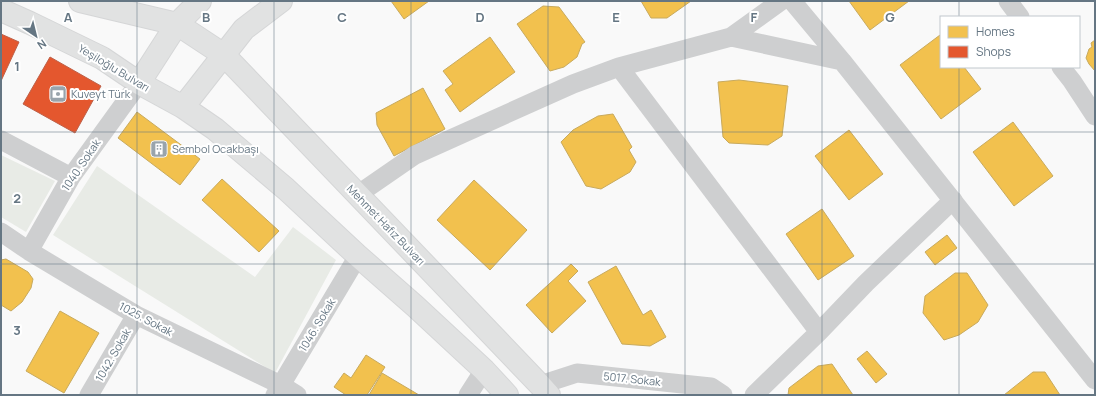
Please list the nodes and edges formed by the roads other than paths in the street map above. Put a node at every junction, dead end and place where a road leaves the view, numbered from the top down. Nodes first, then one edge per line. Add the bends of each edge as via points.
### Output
1 (80, 1) edge
2 (281, 1) edge
3 (781, 1) edge
4 (792, 1) edge
5 (1008, 1) edge
6 (197, 2) edge
7 (1, 10) edge
8 (1019, 16) edge
9 (177, 24) junction
10 (731, 37) junction
11 (224, 56) junction
12 (842, 61) junction
13 (619, 67) junction
14 (1062, 68) edge
15 (139, 83) junction
16 (184, 107) junction
17 (1095, 116) edge
18 (1, 140) edge
19 (71, 177) junction
20 (357, 195) junction
21 (953, 200) junction
22 (1, 232) edge
23 (29, 251) junction
24 (358, 256) junction
25 (136, 315) junction
26 (820, 332) junction
27 (484, 370) junction
28 (1095, 380) edge
29 (278, 390) edge
30 (544, 390) edge
31 (89, 395) edge
32 (297, 395) edge
33 (468, 395) edge
34 (507, 395) edge
35 (723, 395) edge
36 (754, 395) edge

1 - 9 main road
2 - 11 main road via 244,29
3 - 10 street
4 - 12 street
5 - 8 street
6 - 9 main road
7 - 15 main road, Yeşiloğlu Bulvarı via 102,58
9 - 11 main road
9 - 15 main road
10 - 12 street
10 - 13 street
11 - 16 main road
11 - 20 main road, Mehmet Hafız Bulvarı
12 - 21 street
13 - 20 street via 573,84 415,155
13 - 26 street
14 - 17 street
15 - 16 main road, Yeşiloğlu Bulvarı
15 - 19 street, 1040. Sokak
16 - 24 main road via 215,129 286,189
18 - 19 street
19 - 23 street, 1040. Sokak
20 - 30 main road, Mehmet Hafız Bulvarı
21 - 26 street via 866,283
21 - 28 street
22 - 23 street, 1025. Sokak
23 - 25 street, 1025. Sokak
24 - 27 main road
24 - 29 street, 1046. Sokak
25 - 29 street, 1025. Sokak
25 - 31 street, 1042. Sokak
26 - 36 street
27 - 33 street
27 - 34 main road
29 - 32 street, 1025. Sokak
30 - 35 street, 5017. Sokak via 577,373 711,387

